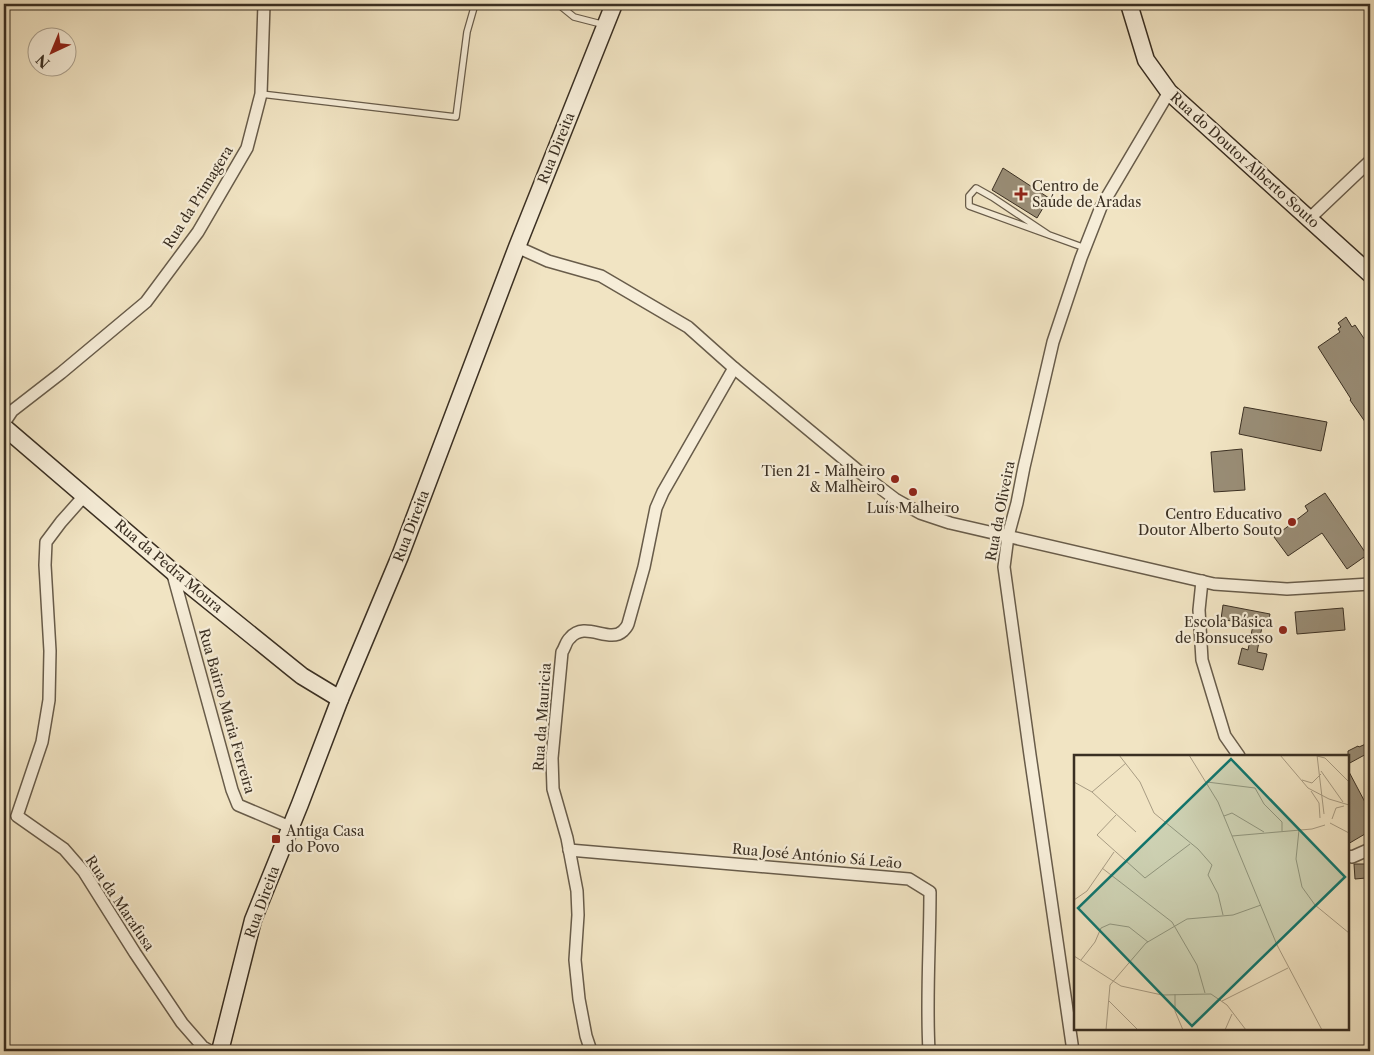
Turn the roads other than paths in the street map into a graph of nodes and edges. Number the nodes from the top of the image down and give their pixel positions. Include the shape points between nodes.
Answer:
1 (264, 4) edge
2 (475, 4) edge
3 (558, 4) edge
4 (614, 4) edge
5 (1129, 4) edge
6 (606, 25) junction
7 (1169, 92) junction
8 (261, 94) junction
9 (1370, 161) edge
10 (1309, 219) junction
11 (1050, 235) junction
12 (516, 247) junction
13 (1085, 248) junction
14 (1370, 274) edge
15 (734, 368) junction
16 (4, 423) edge
17 (4, 427) edge
18 (85, 496) junction
19 (1008, 536) junction
20 (172, 571) junction
21 (1202, 581) junction
22 (1370, 584) edge
23 (340, 699) junction
24 (1238, 755) edge
25 (290, 826) junction
26 (1370, 849) edge
27 (568, 850) junction
28 (1349, 856) edge
29 (210, 1051) edge
30 (220, 1051) edge
31 (591, 1051) edge
32 (929, 1051) edge
33 (1074, 1051) edge

1 - 8 street, Rua da Primagera
2 - 8 lane via 467,32 456,117
3 - 6 lane via 574,18
4 - 6 main road, Rua Direita
5 - 7 main road, Rua do Doutor Alberto Souto via 1146,60
6 - 12 main road, Rua Direita
7 - 10 main road, Rua do Doutor Alberto Souto
7 - 13 street, Rua da Oliveira via 1101,207
8 - 16 street, Rua da Primagera via 247,148 198,232 146,302 12,411
9 - 10 street
10 - 14 main road, Rua do Doutor Alberto Souto
11 - 11 lane via 969,206 970,196 976,188
11 - 13 lane
12 - 15 street via 548,261 602,276 688,327
12 - 23 main road, Rua Direita via 400,556
13 - 19 street, Rua da Oliveira via 1053,342
15 - 19 street via 895,499 920,513 950,523
15 - 27 street, Rua da Mauricia via 656,508 628,624 616,635 590,630 577,632 569,638 562,652 552,758 553,789
17 - 18 main road, Rua da Pedra Moura
18 - 20 main road, Rua da Pedra Moura
18 - 29 street, Rua da Marafusa via 46,542 49,700 42,742 17,816 64,849 84,872 182,1024
19 - 21 street
19 - 33 street, Rua da Oliveira via 1004,567
20 - 23 main road, Rua da Pedra Moura via 302,676
20 - 25 street, Rua Bairro Maria Ferreira via 238,805
21 - 22 street via 1288,589
21 - 24 street via 1199,610 1202,660 1225,736
23 - 25 main road, Rua Direita
25 - 30 main road, Rua Direita via 253,920
26 - 28 street
27 - 31 street, Rua da Mauricia via 577,891 579,999
27 - 32 street, Rua José António Sá Leão via 908,879 930,892

